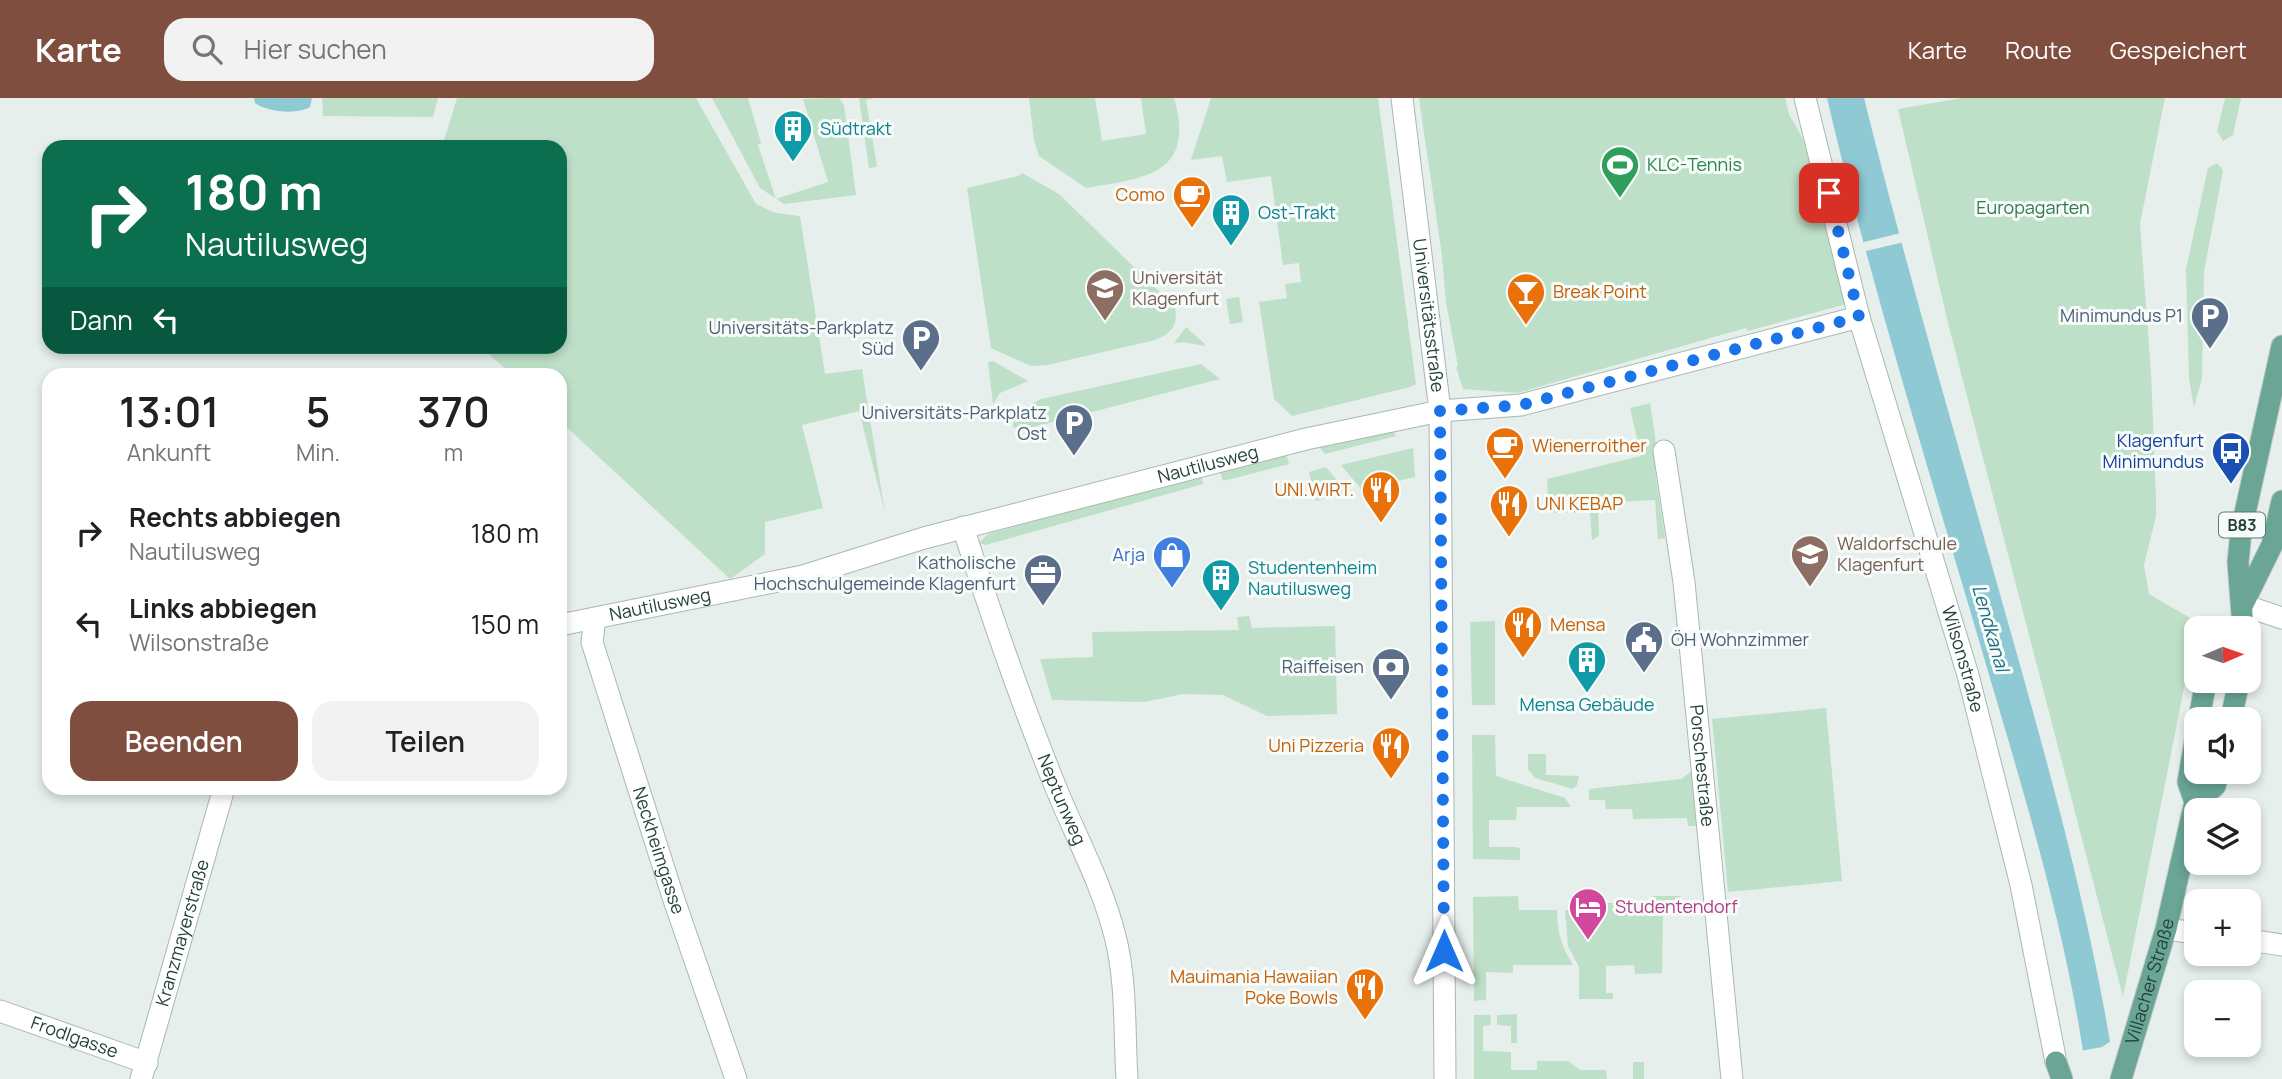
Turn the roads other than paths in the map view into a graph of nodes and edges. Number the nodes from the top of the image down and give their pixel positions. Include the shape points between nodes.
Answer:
1 (1402, 98) edge
2 (1805, 98) edge
3 (1859, 317) junction
4 (2282, 346) edge
5 (1440, 411) junction
6 (1664, 451) dead end
7 (2282, 500) edge
8 (963, 527) junction
9 (2243, 605) junction
10 (2236, 616) edge
11 (2243, 616) edge
12 (2282, 618) edge
13 (595, 619) junction
14 (567, 624) edge
15 (2216, 784) edge
16 (222, 795) edge
17 (2201, 798) edge
18 (2184, 851) edge
19 (2166, 929) junction
20 (2184, 931) edge
21 (2261, 942) edge
22 (2282, 945) edge
23 (0, 1011) edge
24 (144, 1071) edge
25 (2059, 1073) edge
26 (736, 1079) edge
27 (1127, 1079) edge
28 (1445, 1079) edge
29 (1732, 1079) edge
30 (2121, 1079) edge

1 - 5 street, Universitätsstraße
2 - 3 street, Wilsonstraße
3 - 5 street, Nautilusweg via 1521,405
3 - 25 street, Wilsonstraße via 1968,675 2021,885
4 - 9 main road, B83 via 2241,531 2238,562
5 - 8 street, Nautilusweg via 1218,460
5 - 28 street, Universitätsstraße
6 - 29 street, Porschestraße via 1684,582
7 - 9 main road, B83 via 2273,545
8 - 13 street, Nautilusweg via 803,576
8 - 27 street, Neptunweg via 1007,664 1108,911 1121,968
9 - 10 main road, B83
9 - 11 main road, B83
9 - 12 street
13 - 14 street, Nautilusweg
13 - 26 street, Neckheimgasse via 592,642
15 - 17 main road, Villacher Straße
16 - 24 street, Kranzmayerstraße
18 - 19 main road, Villacher Straße
19 - 20 street
19 - 30 main road, Villacher Straße
21 - 22 street
23 - 24 street, Frodlgasse

